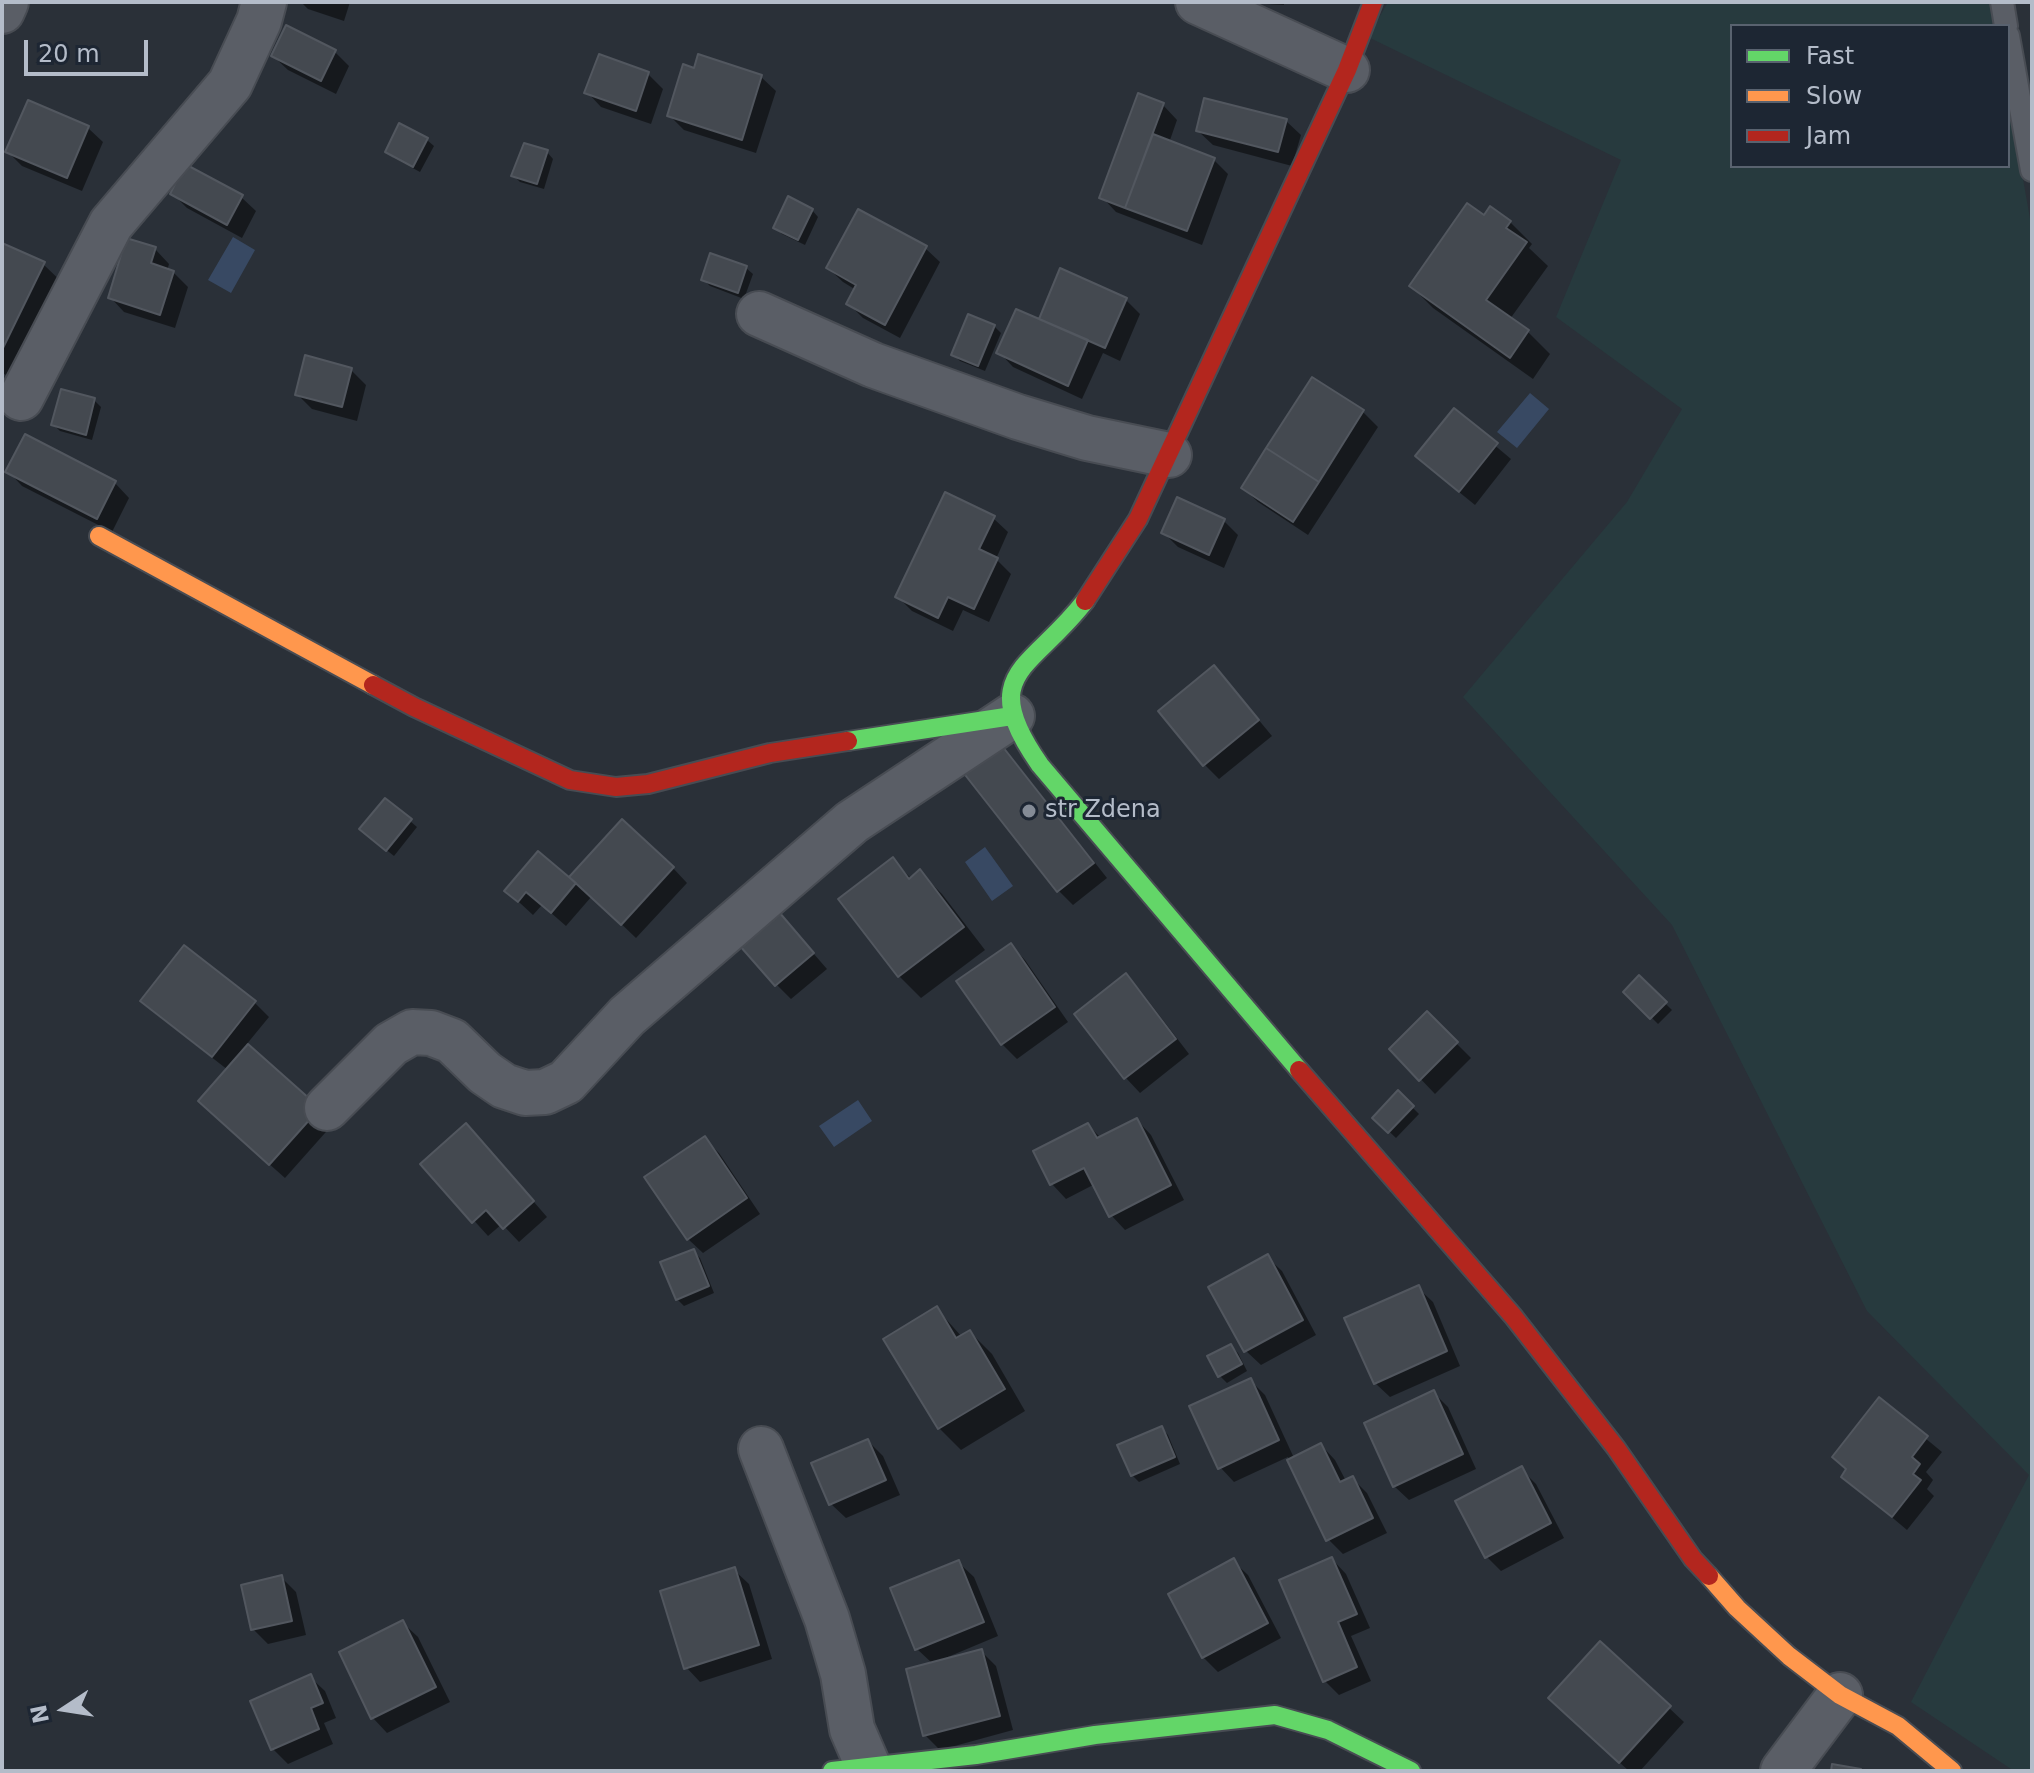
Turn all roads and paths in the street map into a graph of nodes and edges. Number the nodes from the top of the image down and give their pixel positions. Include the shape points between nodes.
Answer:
1 (6, 2) edge
2 (264, 2) edge
3 (1198, 2) edge
4 (1373, 2) edge
5 (2002, 2) edge
6 (2, 11) edge
7 (2006, 24) edge
8 (2010, 47) edge
9 (1347, 70) junction
10 (2032, 170) edge
11 (759, 314) dead end
12 (21, 398) dead end
13 (1169, 455) junction
14 (99, 536) dead end
15 (1012, 716) junction
16 (327, 1108) dead end
17 (761, 1449) dead end
18 (1840, 1695) junction
19 (850, 1768) edge
20 (1411, 1771) edge
21 (1783, 1771) edge
22 (1952, 1771) edge

1 - 6 street
2 - 12 street via 230,84 111,224
3 - 9 street
4 - 9 street
5 - 7 lane
8 - 10 lane
9 - 13 street
11 - 13 street via 873,365 1018,417
13 - 15 street via 1110,568 1014,679
14 - 15 street via 414,707 570,780 616,787 648,784 770,753
15 - 16 street via 852,822 627,1016 566,1082 545,1092 525,1093 485,1073 452,1041 412,1032 391,1044
15 - 18 street via 1040,765 1513,1316 1616,1448 1693,1559 1737,1608
17 - 19 street via 843,1674 852,1729
18 - 21 street
18 - 22 street via 1898,1726
19 - 20 street via 1275,1715 1333,1730

